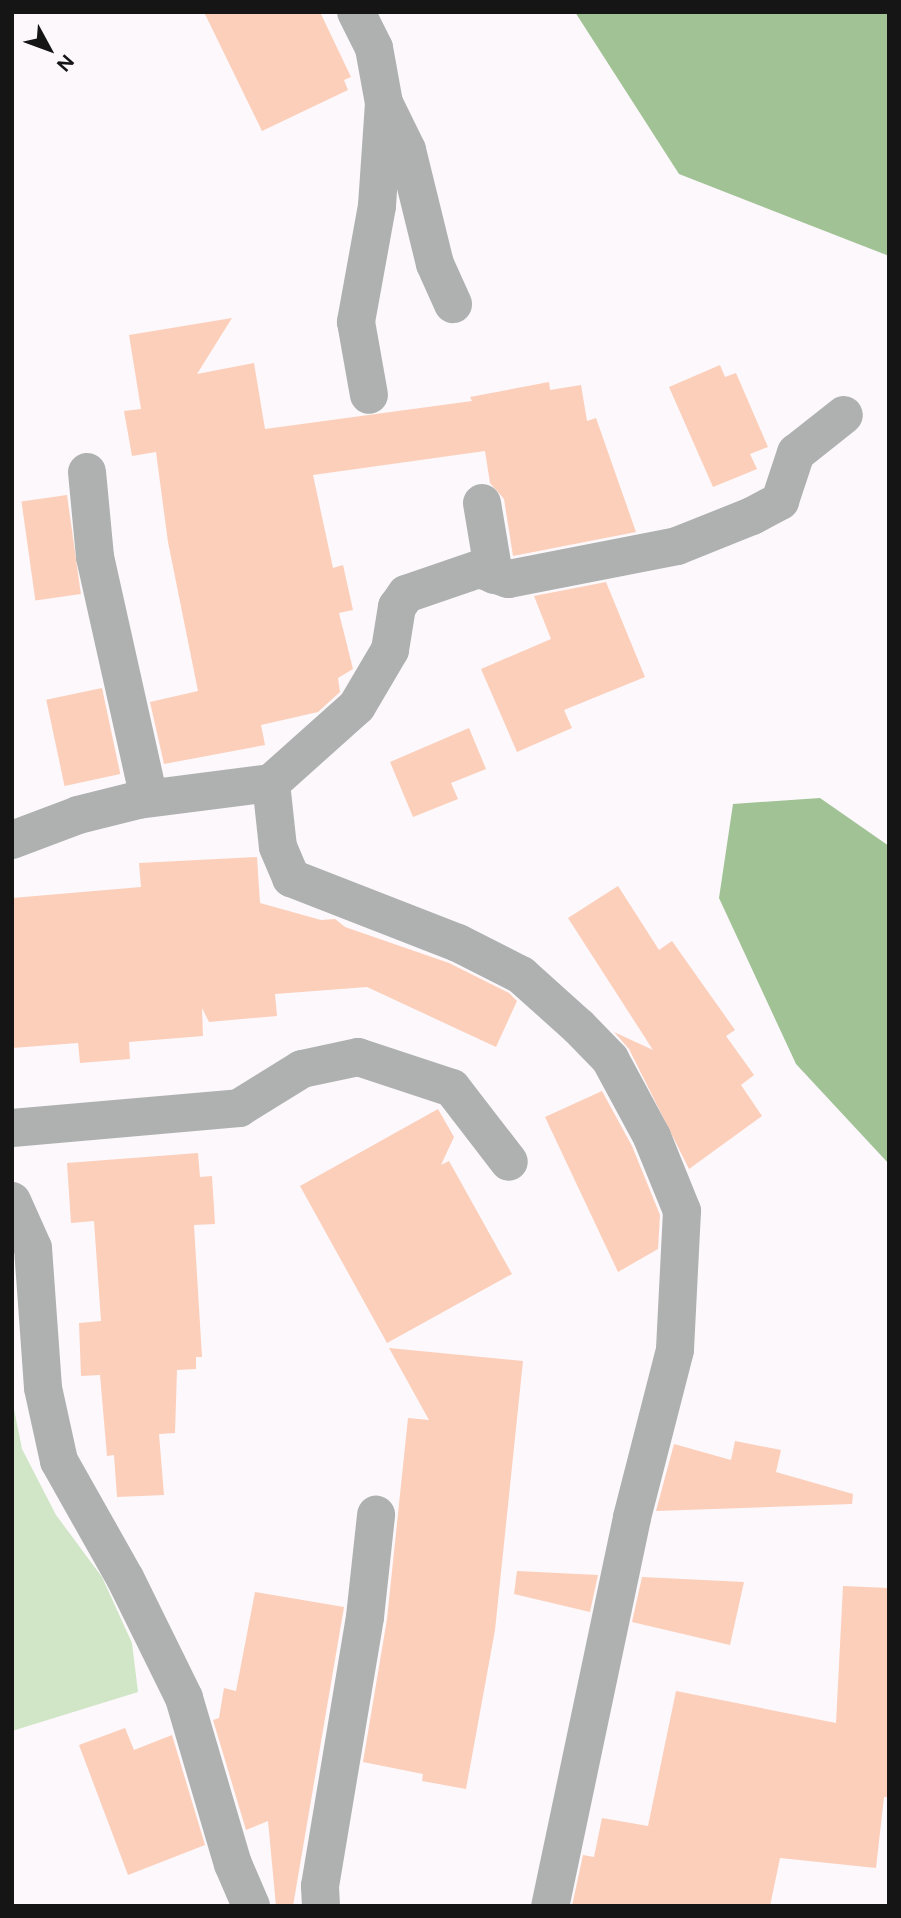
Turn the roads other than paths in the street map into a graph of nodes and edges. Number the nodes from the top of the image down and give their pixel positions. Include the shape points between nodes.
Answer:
1 (356, 12) edge
2 (384, 103) junction
3 (453, 304) dead end
4 (369, 396) dead end
5 (844, 415) dead end
6 (87, 472) dead end
7 (482, 503) dead end
8 (494, 575) junction
9 (271, 783) junction
10 (149, 798) junction
11 (12, 840) edge
12 (12, 1128) edge
13 (509, 1162) dead end
14 (12, 1200) edge
15 (376, 1515) dead end
16 (251, 1906) edge
17 (321, 1906) edge
18 (550, 1906) edge

1 - 2 street via 374,48
2 - 3 street via 407,150 435,264
2 - 4 street via 377,206 356,322
5 - 8 street via 796,453 780,501 752,516 677,546 547,573 508,579
6 - 10 street via 95,557
7 - 8 street
8 - 9 street via 479,569 406,594 397,607 390,650 357,706
9 - 10 street
9 - 18 street via 278,847 291,878 458,943 521,975 610,1059 652,1136 682,1211 675,1350 632,1518
10 - 11 street via 78,815
12 - 13 street via 239,1108 302,1069 358,1057 452,1088
14 - 16 street via 33,1248 43,1388 59,1461 125,1578 184,1698 233,1864
15 - 17 street

